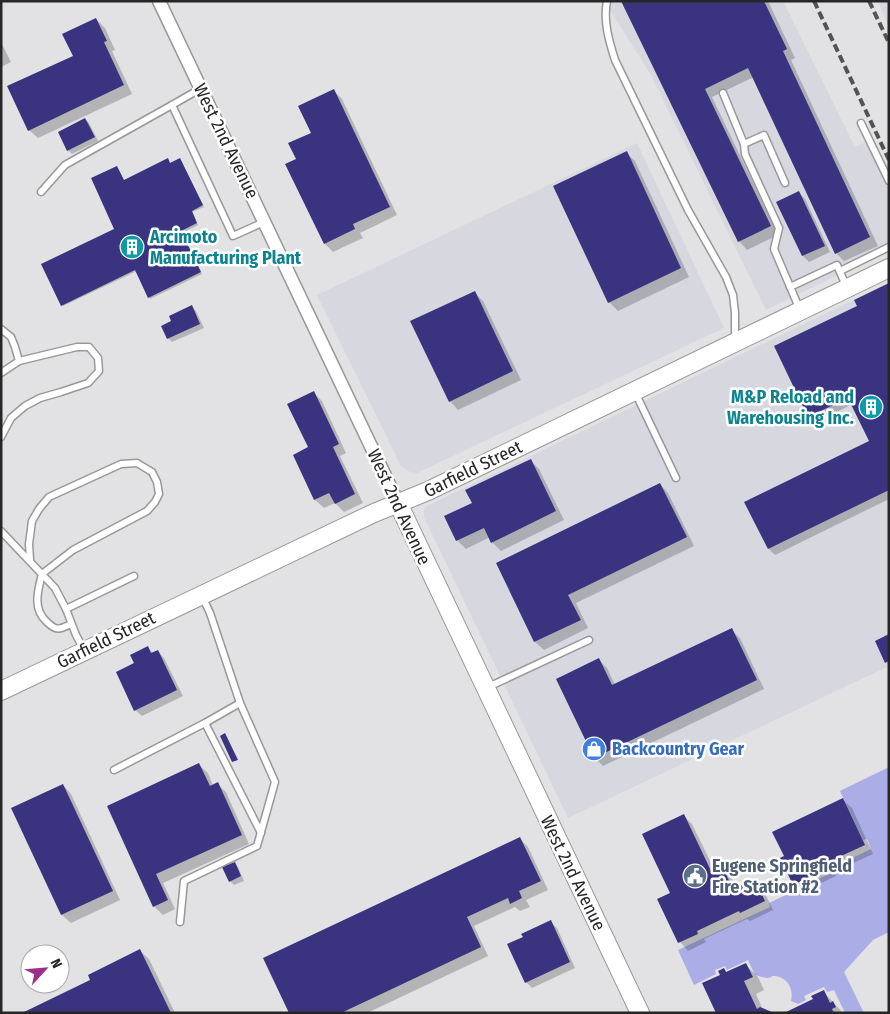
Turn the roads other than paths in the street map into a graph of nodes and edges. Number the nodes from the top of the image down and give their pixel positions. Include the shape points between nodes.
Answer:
1 (159, 1) edge
2 (607, 1) edge
3 (200, 89) junction
4 (723, 93) dead end
5 (172, 105) junction
6 (861, 123) dead end
7 (744, 144) junction
8 (889, 181) edge
9 (785, 182) dead end
10 (41, 192) dead end
11 (264, 222) junction
12 (889, 248) edge
13 (889, 268) edge
14 (840, 271) junction
15 (790, 287) junction
16 (847, 288) junction
17 (801, 311) junction
18 (1, 328) edge
19 (735, 342) junction
20 (19, 362) junction
21 (1, 373) edge
22 (634, 391) junction
23 (1, 437) edge
24 (676, 478) dead end
25 (398, 503) junction
26 (1, 531) edge
27 (30, 560) junction
28 (42, 574) junction
29 (134, 576) dead end
30 (202, 595) junction
31 (66, 609) junction
32 (72, 624) junction
33 (589, 640) dead end
34 (85, 651) junction
35 (486, 689) junction
36 (1, 691) edge
37 (240, 703) junction
38 (205, 723) junction
39 (114, 770) dead end
40 (261, 833) junction
41 (180, 922) dead end
42 (640, 1013) edge

1 - 3 street, West 2nd Avenue
2 - 19 lane via 606,23 615,60 688,210 726,277 733,296
3 - 5 lane
3 - 11 street, West 2nd Avenue
4 - 7 lane
5 - 10 lane via 65,165
5 - 11 lane via 233,236
6 - 8 lane
7 - 9 lane via 764,135
7 - 15 lane via 745,154 779,228 774,249
11 - 25 street, West 2nd Avenue
12 - 14 lane
13 - 16 street, Garfield Street
14 - 15 lane via 836,265
14 - 16 lane
15 - 17 lane
16 - 17 street, Garfield Street
17 - 19 street, Garfield Street
18 - 20 lane via 11,337
19 - 22 street, Garfield Street
20 - 21 lane
20 - 23 lane via 77,347 89,347 98,358 99,371 88,383 25,406 11,418
22 - 24 lane
22 - 25 street, Garfield Street
25 - 30 street, Garfield Street
25 - 35 street, West 2nd Avenue
26 - 27 lane
27 - 28 lane
27 - 28 lane via 32,521 49,497 121,464 137,463 152,472 158,482 159,494 147,511 73,550
28 - 31 lane via 55,588
28 - 32 lane via 37,594 39,612 53,628 59,630
29 - 31 lane
30 - 34 street, Garfield Street
30 - 37 lane
31 - 32 lane
32 - 34 lane
33 - 35 lane
34 - 36 street, Garfield Street
35 - 42 street, West 2nd Avenue
37 - 38 lane
37 - 40 lane via 275,782
38 - 39 lane
38 - 40 lane
40 - 41 lane via 257,846 184,882

